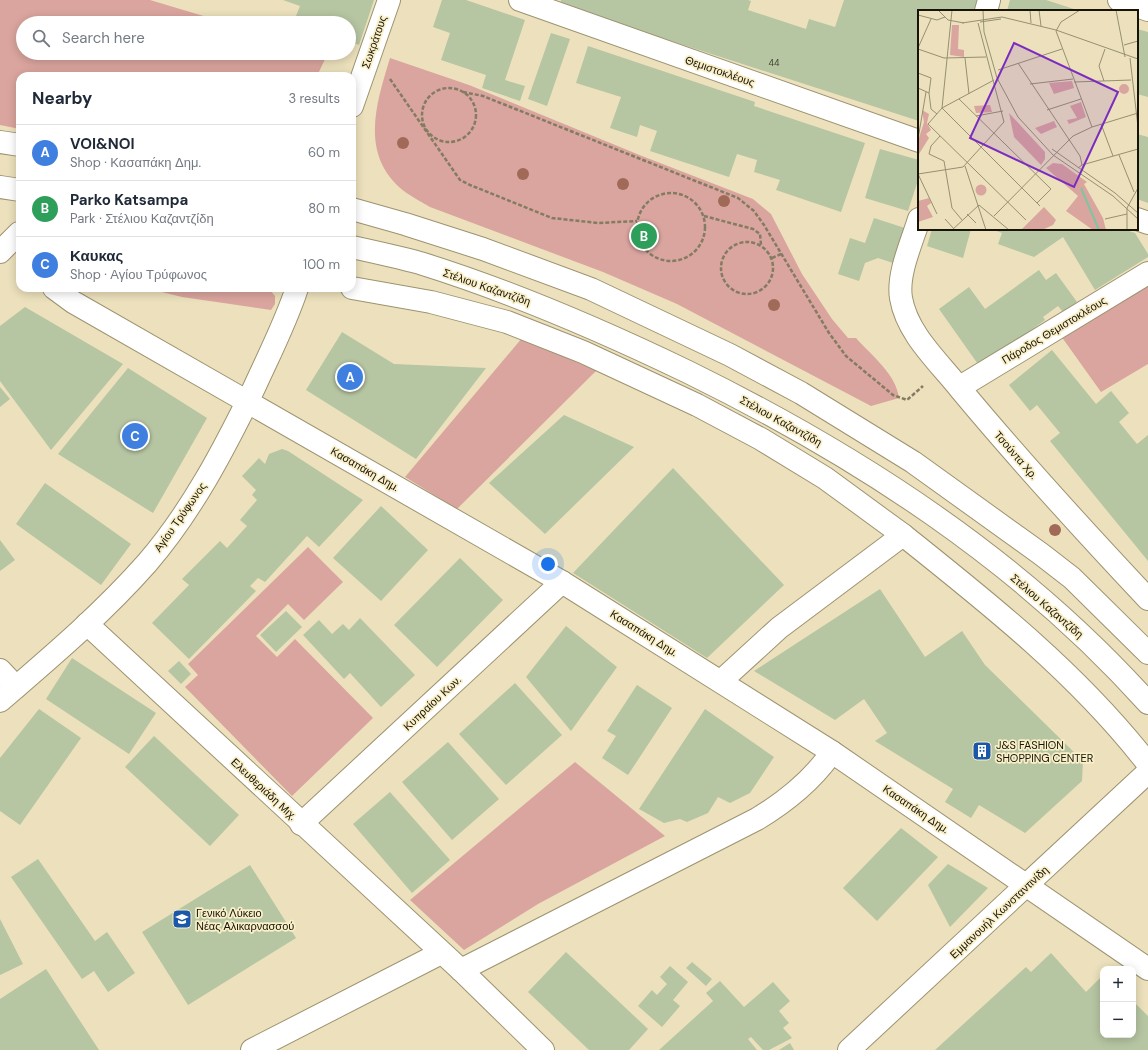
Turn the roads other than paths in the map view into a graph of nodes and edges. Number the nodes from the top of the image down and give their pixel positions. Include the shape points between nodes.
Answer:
1 (389, 0) edge
2 (520, 0) edge
3 (989, 0) edge
4 (1119, 0) edge
5 (986, 10) edge
6 (1148, 10) edge
7 (356, 94) edge
8 (918, 141) edge
9 (0, 142) edge
10 (16, 144) edge
11 (0, 187) edge
12 (16, 189) edge
13 (356, 210) edge
14 (1138, 219) edge
15 (918, 222) edge
16 (1148, 223) edge
17 (16, 232) edge
18 (356, 248) edge
19 (0, 252) edge
20 (1148, 273) edge
21 (356, 289) edge
22 (59, 292) edge
23 (295, 292) edge
24 (960, 387) junction
25 (247, 401) junction
26 (838, 454) junction
27 (825, 478) junction
28 (903, 535) junction
29 (562, 582) junction
30 (1148, 599) edge
31 (87, 624) junction
32 (1148, 653) edge
33 (0, 670) edge
34 (721, 681) junction
35 (16, 686) junction
36 (0, 701) edge
37 (1148, 704) edge
38 (832, 752) junction
39 (1148, 764) edge
40 (1148, 772) edge
41 (302, 824) junction
42 (1027, 886) junction
43 (442, 953) junction
44 (1148, 969) edge
45 (461, 970) junction
46 (252, 1050) edge
47 (543, 1050) edge
48 (849, 1050) edge

1 - 7 street, Σωκράτους
2 - 8 street, Θεμιστοκλέους
3 - 5 street
4 - 6 street
9 - 10 street
11 - 12 street
13 - 32 street via 483,249 591,289 711,345 801,393 913,462 1029,544 1072,578
14 - 16 street
15 - 24 street, Τσούντα Χρ. via 900,278 901,299 911,327
17 - 19 street
18 - 26 street, Στέλιου Καζαντζίδη via 417,262 525,299 592,327 730,393
20 - 24 street, Πάροδος Θεμιστοκλέους
21 - 27 street via 431,302 507,322 554,340 697,405 761,439
22 - 25 street, Κασαπάκη Δημ.
23 - 25 street, Αγίου Τρύφωνος
24 - 30 street, Τσούντα Χρ. via 1076,522
25 - 29 street, Κασαπάκη Δημ.
25 - 31 street, Αγίου Τρύφωνος via 206,480 168,536 148,562
26 - 27 street
26 - 37 street, Στέλιου Καζαντζίδη via 906,495 980,548 1080,633
27 - 28 street
28 - 34 street via 779,628
28 - 39 street via 1039,646 1120,729
29 - 34 street, Κασαπάκη Δημ.
29 - 41 street, Κυπραίου Κων.
31 - 35 street, Αγίου Τρύφωνος
31 - 41 street, Ελευθεριάδη Μιχ.
33 - 35 street
34 - 38 street, Κασαπάκη Δημ.
35 - 36 street, Αγίου Τρύφωνος
38 - 42 street, Κασαπάκη Δημ.
38 - 45 street via 819,772 794,794 757,819
40 - 42 street, Εμμανουήλ Κωνσταντινίδη
41 - 43 street, Ελευθεριάδη Μιχ.
42 - 44 street, Κασαπάκη Δημ.
42 - 48 street, Εμμανουήλ Κωνσταντινίδη
43 - 45 street, Ελευθεριάδη Μιχ.
43 - 46 street
45 - 47 street, Ελευθεριάδη Μιχ.

